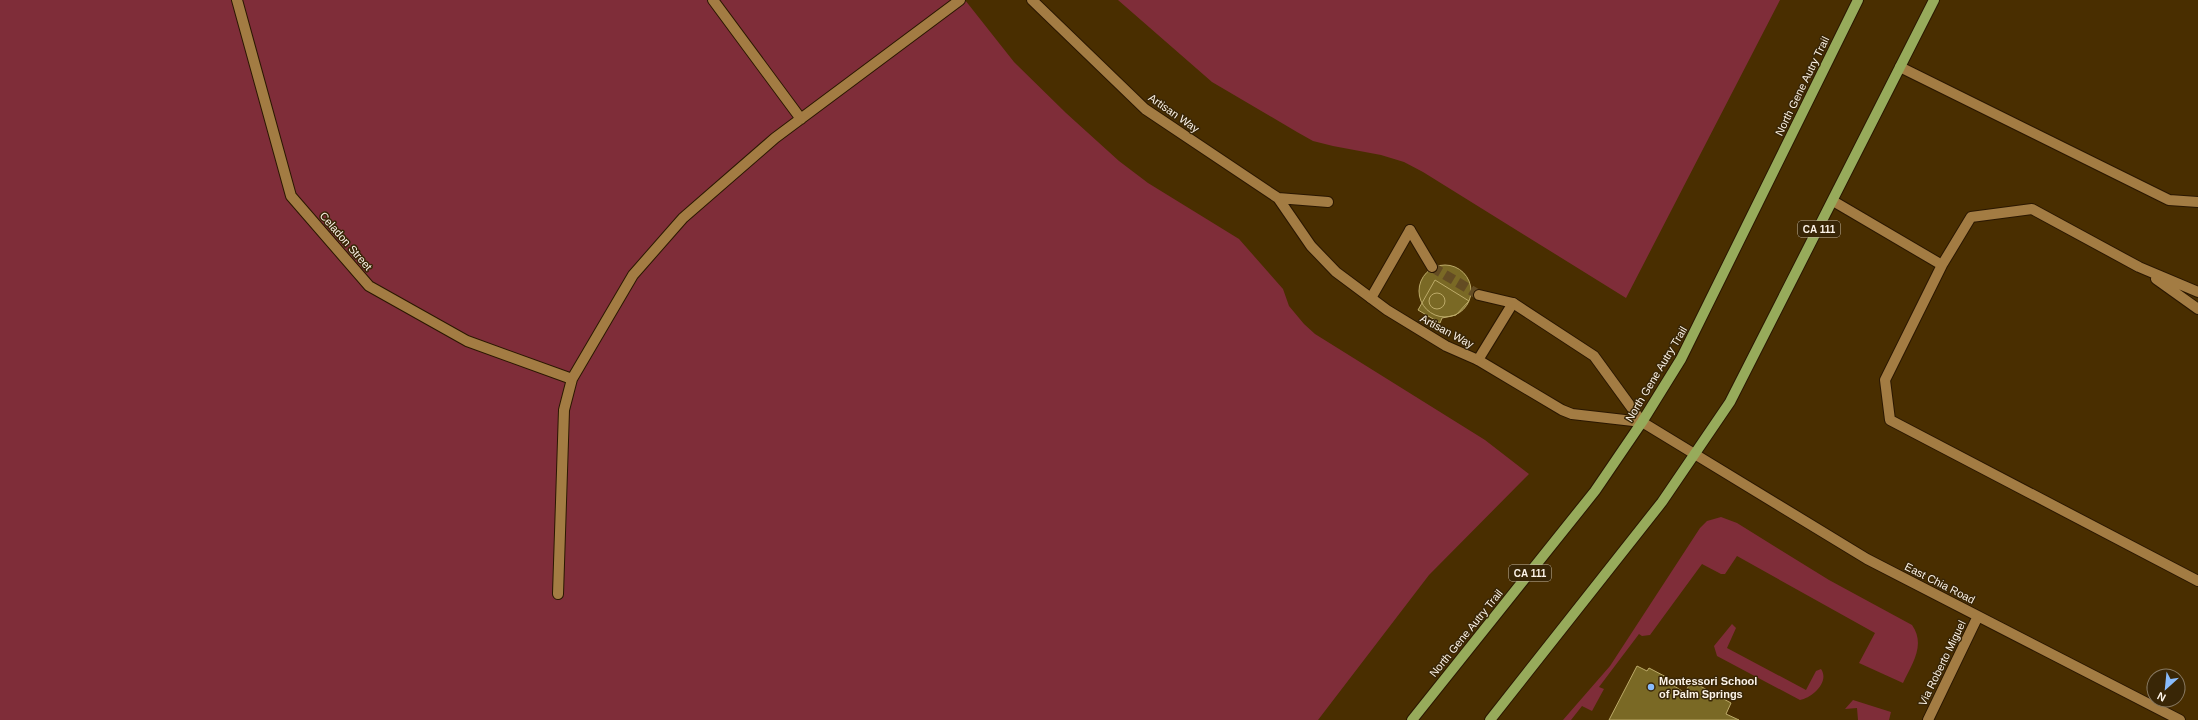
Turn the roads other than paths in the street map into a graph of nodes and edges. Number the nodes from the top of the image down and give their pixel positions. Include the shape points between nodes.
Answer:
1 (237, 0) edge
2 (713, 0) edge
3 (960, 0) edge
4 (1032, 0) edge
5 (1858, 0) edge
6 (1934, 0) edge
7 (1900, 67) junction
8 (800, 119) junction
9 (1278, 198) junction
10 (1833, 201) junction
11 (1328, 202) dead end
12 (2198, 202) edge
13 (1942, 265) junction
14 (1432, 267) tunnel mouth
15 (2140, 267) junction
16 (2198, 292) edge
17 (1479, 295) tunnel mouth
18 (1371, 298) junction
19 (1513, 303) junction
20 (2198, 309) edge
21 (1478, 360) junction
22 (572, 379) junction
23 (1642, 422) junction
24 (1696, 454) junction
25 (2198, 581) edge
26 (558, 594) dead end
27 (1978, 616) junction
28 (1412, 720) edge
29 (1490, 720) edge
30 (1928, 720) edge
31 (2180, 720) edge

1 - 22 street, Celadon Street via 291,196 369,286 467,341
2 - 8 street
3 - 8 street
4 - 9 street, Artisan Way via 1145,109
5 - 23 main road, North Gene Autry Trail / CA 111 via 1681,359
6 - 7 main road, CA 111
7 - 10 main road, CA 111
7 - 12 street via 2169,200
8 - 22 street via 678,223 633,275
9 - 11 street, Artisan Way
9 - 18 street, Artisan Way via 1311,246 1336,272
10 - 13 street
10 - 24 main road, CA 111 via 1730,402
13 - 15 street via 1971,217 2032,209
13 - 25 street via 1885,380 1890,420
14 - 18 street via 1410,230
15 - 16 street
15 - 20 street
17 - 19 street, Artisan Way
18 - 21 street, Artisan Way via 1446,346
19 - 21 street
19 - 23 street, Artisan Way via 1594,356
21 - 23 street, Artisan Way via 1572,414
22 - 26 street via 564,410
23 - 24 street, Artisan Way
23 - 28 main road, North Gene Autry Trail / CA 111 via 1595,491
24 - 27 street, East Chia Road via 1867,559
24 - 29 main road, CA 111 via 1655,511
27 - 30 street, Via Roberto Miguel
27 - 31 street, East Chia Road

